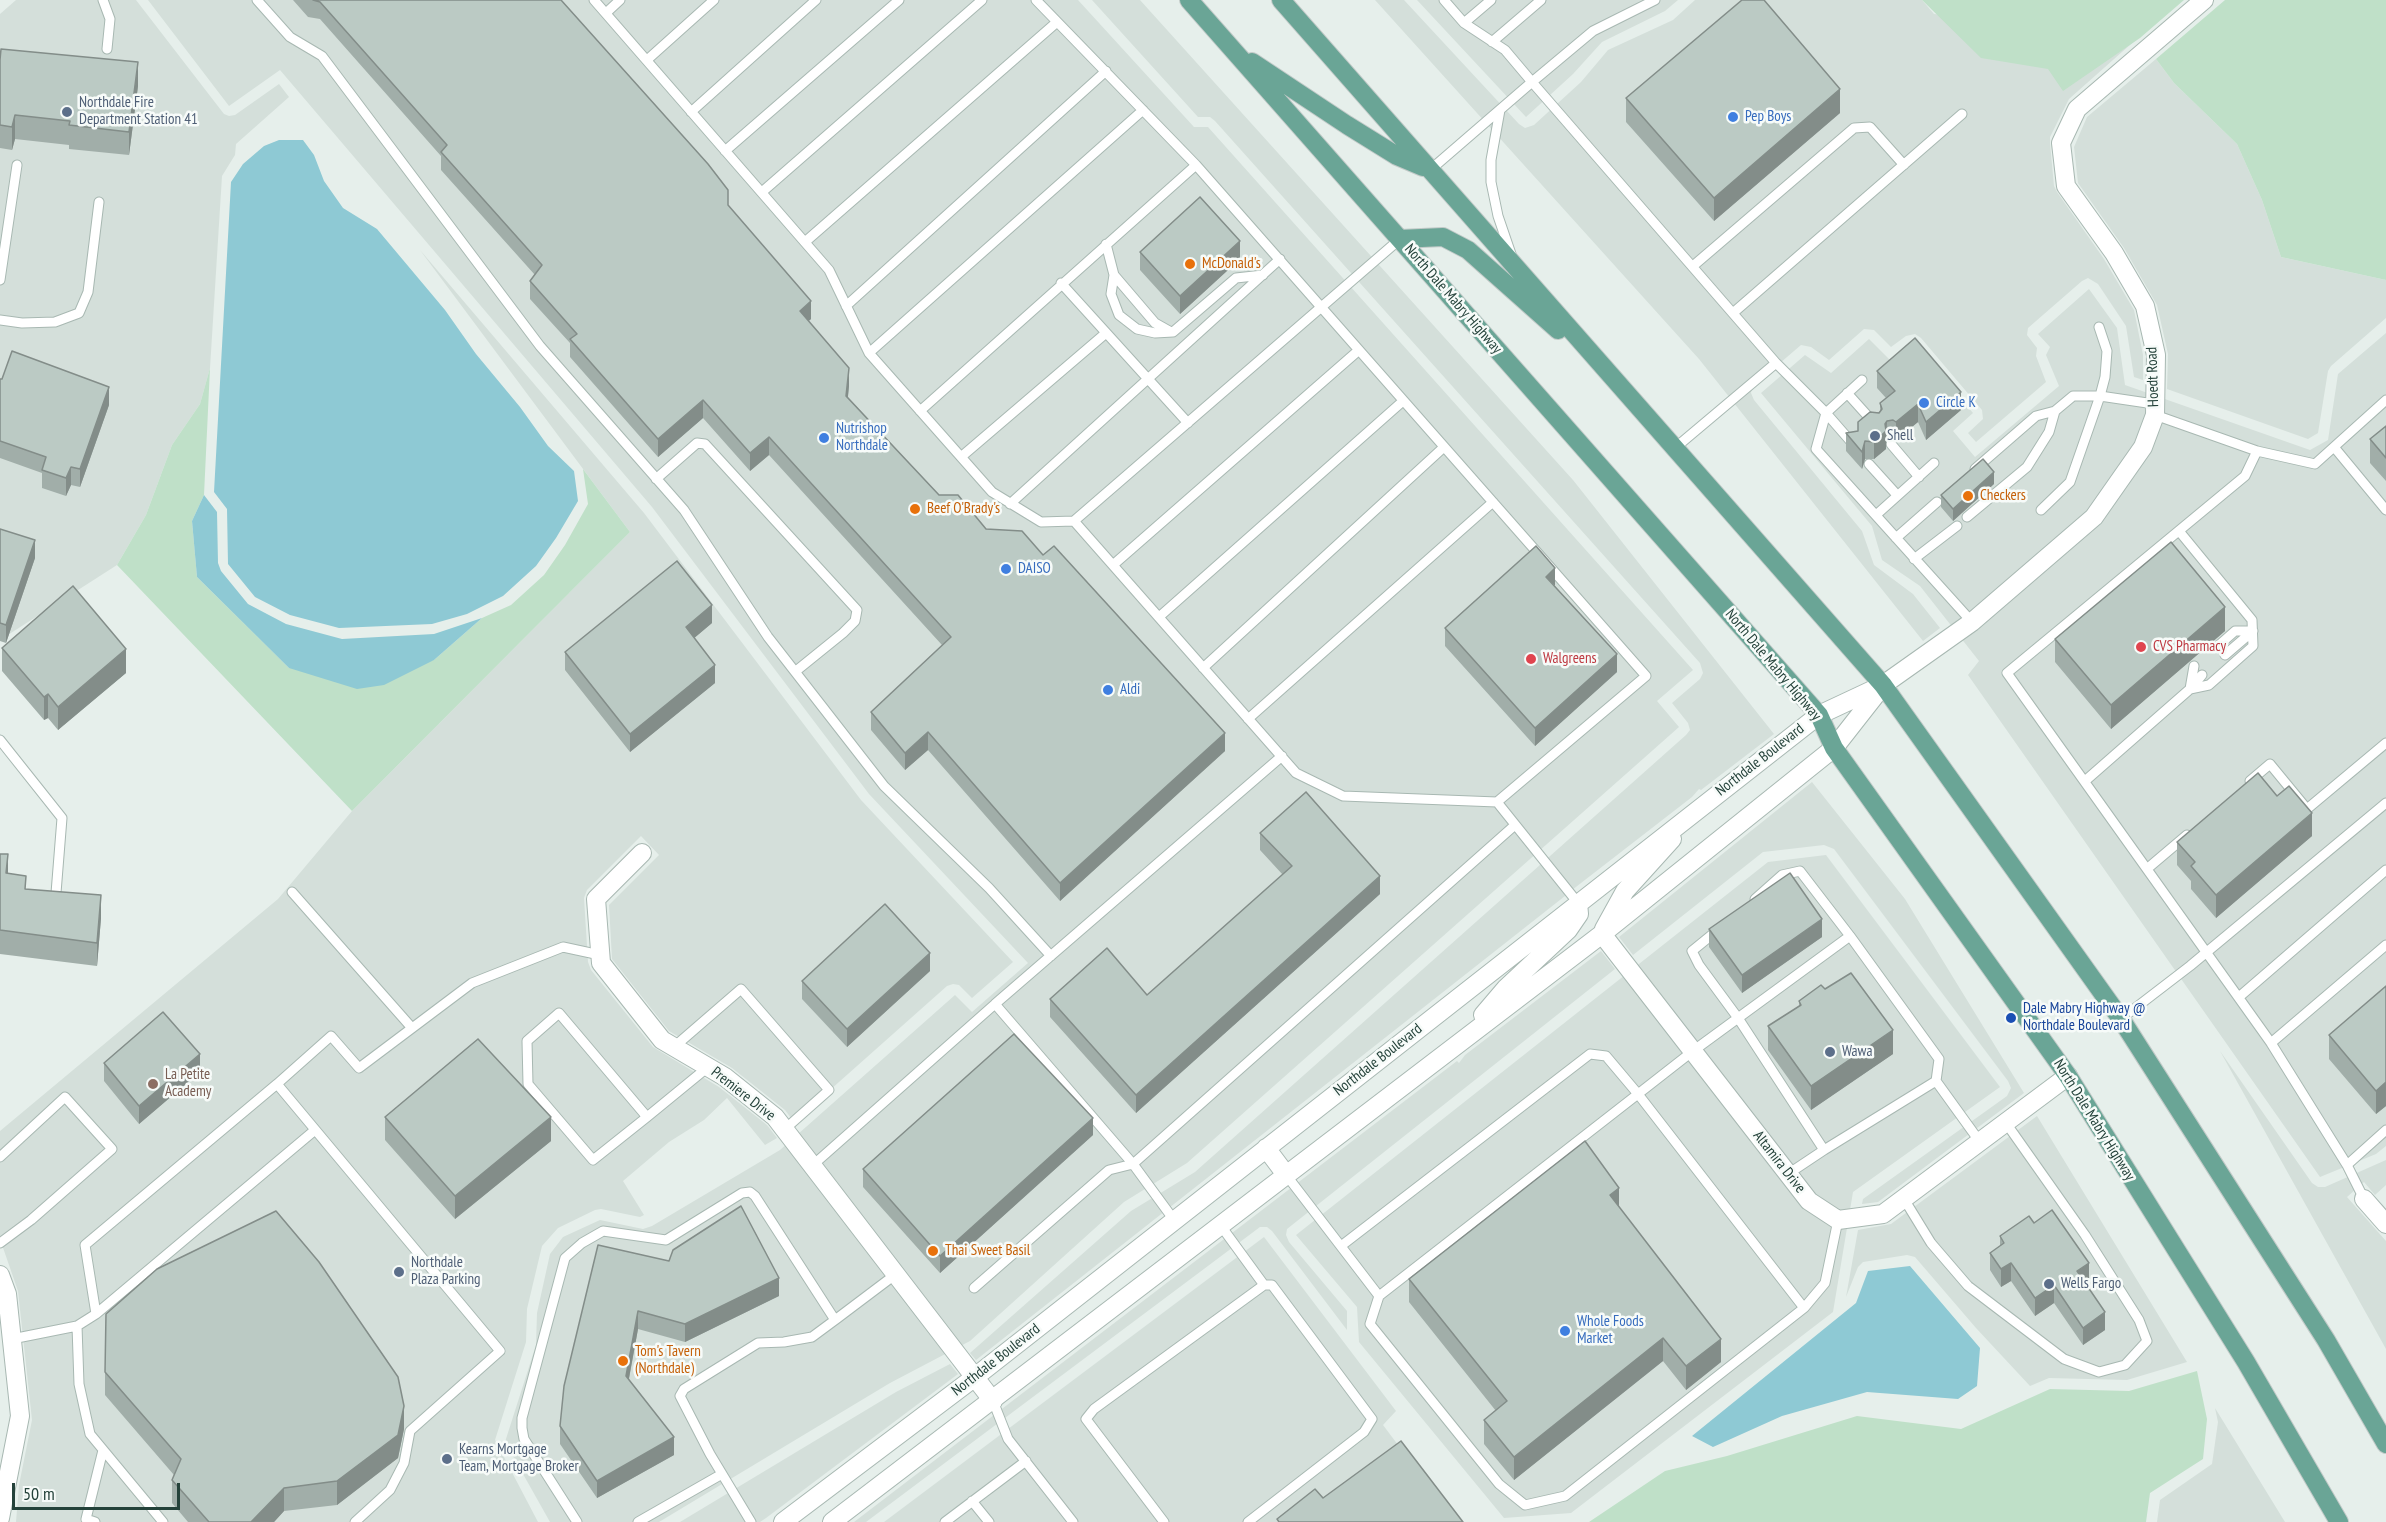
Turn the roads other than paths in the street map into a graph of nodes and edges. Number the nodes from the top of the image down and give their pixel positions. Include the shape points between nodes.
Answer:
1 (103, 0) edge
2 (256, 0) edge
3 (594, 0) edge
4 (620, 0) edge
5 (714, 0) edge
6 (816, 0) edge
7 (899, 0) edge
8 (982, 0) edge
9 (1036, 0) edge
10 (1189, 0) edge
11 (1281, 0) edge
12 (1444, 0) edge
13 (1491, 0) edge
14 (1541, 0) edge
15 (1654, 0) edge
16 (2204, 0) edge
17 (606, 13) junction
18 (1057, 22) junction
19 (1464, 23) junction
20 (1492, 42) junction
21 (1231, 48) junction
22 (107, 49) dead end
23 (647, 60) junction
24 (1106, 71) junction
25 (1532, 82) junction
26 (1143, 110) junction
27 (1500, 110) junction
28 (691, 112) junction
29 (1962, 114) dead end
30 (725, 151) junction
31 (18, 165) dead end
32 (1196, 165) junction
33 (1904, 165) junction
34 (1429, 171) junction
35 (762, 192) junction
36 (99, 202) dead end
37 (1400, 239) junction
38 (805, 242) junction
39 (1106, 244) junction
40 (1280, 259) junction
41 (1693, 266) junction
42 (1515, 267) junction
43 (1263, 274) junction
44 (1114, 275) junction
45 (0, 279) edge
46 (1061, 283) junction
47 (846, 306) junction
48 (1322, 308) junction
49 (1734, 313) junction
50 (0, 320) edge
51 (2099, 327) dead end
52 (1173, 332) junction
53 (1106, 333) junction
54 (1359, 350) junction
55 (868, 353) junction
56 (1776, 363) junction
57 (1148, 380) junction
58 (1862, 380) dead end
59 (1620, 385) junction
60 (1847, 393) junction
61 (2100, 396) junction
62 (2386, 400) edge
63 (1403, 401) junction
64 (2154, 409) junction
65 (920, 411) junction
66 (2055, 411) junction
67 (1826, 412) junction
68 (1188, 423) junction
69 (1875, 425) edge
70 (1853, 444) edge
71 (1892, 444) dead end
72 (1444, 447) junction
73 (2334, 447) junction
74 (1675, 448) junction
75 (2257, 451) junction
76 (961, 457) junction
77 (1934, 463) dead end
78 (1869, 464) dead end
79 (1919, 477) junction
80 (1965, 478) edge
81 (656, 479) junction
82 (1897, 495) junction
83 (1493, 502) junction
84 (1937, 502) dead end
85 (1010, 504) junction
86 (2042, 510) dead end
87 (2386, 510) edge
88 (1876, 515) junction
89 (1967, 517) dead end
90 (1074, 521) junction
91 (1957, 526) dead end
92 (2179, 531) junction
93 (1896, 538) junction
94 (1914, 559) junction
95 (1113, 565) junction
96 (1159, 617) junction
97 (1972, 622) junction
98 (2253, 631) junction
99 (2217, 646) dead end
100 (2225, 655) dead end
101 (2194, 666) dead end
102 (1203, 668) junction
103 (796, 671) junction
104 (2202, 675) dead end
105 (1883, 685) junction
106 (2190, 689) junction
107 (1819, 715) junction
108 (1248, 719) junction
109 (0, 740) edge
110 (2386, 743) edge
111 (1834, 748) junction
112 (1282, 756) junction
113 (2085, 781) junction
114 (2243, 786) edge
115 (1497, 802) junction
116 (2386, 804) edge
117 (1701, 807) junction
118 (1515, 825) junction
119 (2191, 831) edge
120 (642, 853) dead end
121 (2148, 868) junction
122 (2386, 870) edge
123 (292, 892) dead end
124 (56, 893) edge
125 (1578, 903) junction
126 (1746, 906) edge
127 (1728, 921) edge
128 (1602, 934) junction
129 (1850, 936) junction
130 (2386, 945) edge
131 (2208, 952) junction
132 (600, 955) junction
133 (1051, 956) junction
134 (2239, 997) junction
135 (995, 1004) junction
136 (1738, 1018) junction
137 (2121, 1019) junction
138 (412, 1028) junction
139 (2271, 1043) junction
140 (1457, 1045) junction
141 (674, 1047) junction
142 (1693, 1051) junction
143 (708, 1067) junction
144 (2068, 1076) junction
145 (1936, 1081) junction
146 (277, 1084) junction
147 (1638, 1094) junction
148 (646, 1117) junction
149 (2006, 1123) junction
150 (785, 1129) junction
151 (315, 1130) junction
152 (2386, 1130) edge
153 (1980, 1142) junction
154 (1266, 1148) junction
155 (1824, 1150) junction
156 (0, 1157) edge
157 (1133, 1164) junction
158 (813, 1165) junction
159 (2347, 1165) junction
160 (1788, 1174) junction
161 (1287, 1176) junction
162 (1904, 1198) junction
163 (2364, 1199) joint
164 (1174, 1220) junction
165 (1838, 1220) junction
166 (2386, 1224) edge
167 (1221, 1226) junction
168 (0, 1243) edge
169 (1341, 1246) junction
170 (896, 1274) junction
171 (0, 1275) edge
172 (1263, 1285) junction
173 (974, 1288) dead end
174 (1379, 1296) junction
175 (1804, 1308) junction
176 (96, 1314) junction
177 (835, 1320) junction
178 (76, 1326) junction
179 (12, 1339) junction
180 (975, 1377) junction
181 (993, 1401) junction
182 (2386, 1444) edge
183 (103, 1450) junction
184 (1026, 1461) junction
185 (722, 1474) junction
186 (972, 1501) junction
187 (0, 1518) edge
188 (95, 1522) edge
189 (163, 1522) edge
190 (355, 1522) edge
191 (577, 1522) edge
192 (638, 1522) edge
193 (751, 1522) edge
194 (783, 1522) edge
195 (832, 1522) edge
196 (945, 1522) edge
197 (989, 1522) edge
198 (1073, 1522) edge
199 (1164, 1522) edge
200 (1248, 1522) edge
201 (2339, 1522) edge

1 - 22 lane via 110,19
2 - 81 lane via 290,37 322,57 540,346
3 - 17 lane
4 - 17 lane
5 - 23 lane
6 - 28 lane
7 - 30 lane
8 - 35 lane
9 - 18 lane
10 - 21 main road, North Dale Mabry Highway
11 - 34 main road
12 - 19 lane
13 - 19 lane
14 - 20 lane
15 - 25 lane via 1593,31
16 - 64 street, Hoedt Road via 2077,109 2061,143 2066,186 2114,253 2145,306 2156,355
17 - 23 lane
18 - 24 lane
18 - 38 lane
19 - 20 lane
20 - 25 lane via 1505,50
21 - 34 main road via 1347,125
21 - 37 main road, North Dale Mabry Highway
23 - 28 lane
24 - 26 lane
24 - 47 lane
25 - 27 lane
25 - 41 lane
26 - 32 lane
26 - 55 lane
27 - 34 lane
27 - 42 lane via 1491,182
28 - 30 lane
29 - 33 lane
30 - 35 lane
31 - 45 lane
32 - 39 lane
32 - 40 lane
33 - 41 lane via 1870,127 1854,128
33 - 49 lane
34 - 42 main road
35 - 38 lane
36 - 50 lane via 88,292 79,313 55,322
37 - 48 lane
37 - 59 main road via 1443,237 1468,250
37 - 107 main road, North Dale Mabry Highway
38 - 47 lane via 829,270
39 - 44 lane
39 - 46 lane
40 - 43 lane
40 - 48 lane
41 - 49 lane
42 - 59 main road
43 - 52 lane via 1236,278
43 - 57 lane
44 - 52 lane via 1155,323
44 - 52 lane via 1111,294 1119,315 1137,329
46 - 53 lane
46 - 65 lane
47 - 55 lane
48 - 54 lane
48 - 68 lane
49 - 56 lane
51 - 61 lane via 2107,351
53 - 57 lane
53 - 76 lane
54 - 63 lane
54 - 95 lane
55 - 65 lane
56 - 67 lane
56 - 74 lane
57 - 68 lane
57 - 85 lane
58 - 60 lane
59 - 74 main road
60 - 67 lane
60 - 69 lane
61 - 64 lane
61 - 66 lane via 2073,396
61 - 86 lane via 2070,482
62 - 73 lane
63 - 72 lane
63 - 96 lane
64 - 75 lane
64 - 97 street, Hoedt Road via 2143,447 2094,517
65 - 76 lane
66 - 80 lane via 2036,417
66 - 89 lane via 2049,432 2027,466
67 - 70 lane
67 - 88 lane via 1816,448
68 - 90 lane
71 - 79 lane
72 - 83 lane
72 - 102 lane
73 - 75 lane via 2315,464
73 - 87 lane
74 - 105 main road
75 - 92 lane via 2245,476
76 - 85 lane via 992,492
77 - 79 lane
78 - 82 lane
79 - 82 lane
81 - 103 lane via 684,510 746,607
81 - 103 lane via 697,443 705,444 857,610 855,621
82 - 88 lane
83 - 108 lane
83 - 115 lane via 1646,676
84 - 93 lane
85 - 90 lane via 1041,522
88 - 93 lane
90 - 95 lane
91 - 94 lane
92 - 98 lane via 2252,620
92 - 113 lane via 2007,673
93 - 94 lane
94 - 97 lane
95 - 96 lane
96 - 102 lane
97 - 105 street, Hoedt Road
98 - 99 lane via 2235,631
98 - 100 lane
98 - 106 lane via 2253,646 2209,685
101 - 106 lane
102 - 108 lane
103 - 133 lane via 884,786 989,888
104 - 106 lane
105 - 107 street, Northdale Boulevard
105 - 111 street, Northdale Boulevard
105 - 137 main road
106 - 113 lane
107 - 111 main road, North Dale Mabry Highway
107 - 117 street, Northdale Boulevard
108 - 112 lane
109 - 124 lane via 62,818
110 - 114 lane via 2307,809 2270,764
111 - 128 street, Northdale Boulevard
111 - 144 main road, North Dale Mabry Highway
112 - 115 lane via 1296,773 1343,796
112 - 133 lane
113 - 121 lane
115 - 118 lane
116 - 131 lane
117 - 125 street, Northdale Boulevard
117 - 128 street via 1625,891
118 - 125 lane
118 - 157 lane
119 - 121 lane
120 - 132 street, Premiere Drive via 597,899
121 - 131 lane
122 - 134 lane
123 - 138 lane
125 - 140 street via 1579,914 1568,930 1506,988
125 - 154 street, Northdale Boulevard
126 - 129 lane via 1782,875 1800,871
127 - 136 lane via 1692,951
128 - 140 street, Northdale Boulevard
128 - 142 street, Altamira Drive
129 - 136 lane
129 - 145 lane via 1939,1059
130 - 139 lane
131 - 134 lane
131 - 137 lane
132 - 138 lane via 563,946 518,963 472,983
132 - 141 street, Premiere Drive via 601,963 662,1040
133 - 135 lane
134 - 139 lane
135 - 157 lane
135 - 158 lane
136 - 142 lane
136 - 155 lane
137 - 182 main road via 2326,1340
138 - 146 lane via 359,1068 331,1036
139 - 159 lane
140 - 161 street, Northdale Boulevard
141 - 143 street, Premiere Drive
141 - 150 lane via 741,989 829,1090
142 - 147 lane
142 - 160 street, Altamira Drive
143 - 148 lane
143 - 150 street, Premiere Drive via 775,1117
144 - 149 street
144 - 201 main road, North Dale Mabry Highway via 2246,1362
145 - 153 lane
145 - 155 lane
146 - 151 lane
146 - 176 lane via 86,1245
147 - 169 lane via 1606,1056 1590,1054
147 - 174 lane
147 - 175 lane
148 - 148 lane via 593,1160 528,1084 527,1041 560,1013
149 - 153 street
149 - 162 lane via 2139,1320 2146,1341 2125,1365 2098,1372 2064,1359 1968,1286 1931,1243
150 - 158 street, Premiere Drive
151 - 176 lane
151 - 190 lane via 501,1352 410,1431 404,1463 390,1490
152 - 159 lane
153 - 162 street
154 - 161 street
154 - 164 street, Northdale Boulevard
155 - 160 lane
156 - 168 lane via 65,1097 112,1149
157 - 164 lane
157 - 173 lane via 1109,1170
158 - 170 street, Premiere Drive
159 - 163 lane
160 - 165 street, Altamira Drive via 1809,1201
161 - 167 street, Northdale Boulevard
161 - 169 lane
162 - 165 street via 1883,1214
163 - 166 street
164 - 180 street, Northdale Boulevard
165 - 175 lane via 1825,1283
167 - 172 lane
167 - 181 street, Northdale Boulevard
169 - 174 lane
170 - 177 lane
170 - 180 street, Premiere Drive
171 - 179 street via 7,1294
172 - 199 lane via 1094,1409 1086,1419
172 - 200 lane via 1272,1285 1372,1419 1364,1432
174 - 175 lane via 1370,1324 1498,1484 1525,1505 1565,1496
176 - 178 lane
177 - 185 lane via 812,1337 758,1343 684,1389 682,1402
177 - 191 lane via 750,1192 742,1193 666,1240 603,1231 582,1243 565,1258 522,1418 524,1439
178 - 179 lane
178 - 183 lane via 79,1384 90,1434
179 - 187 street via 20,1416
180 - 181 street, Premiere Drive
180 - 194 street, Northdale Boulevard
181 - 184 lane via 1008,1439
181 - 195 street, Northdale Boulevard
183 - 188 lane via 86,1519
183 - 189 lane
184 - 186 lane
184 - 198 lane
185 - 192 lane
185 - 193 lane
186 - 196 lane
186 - 197 lane

